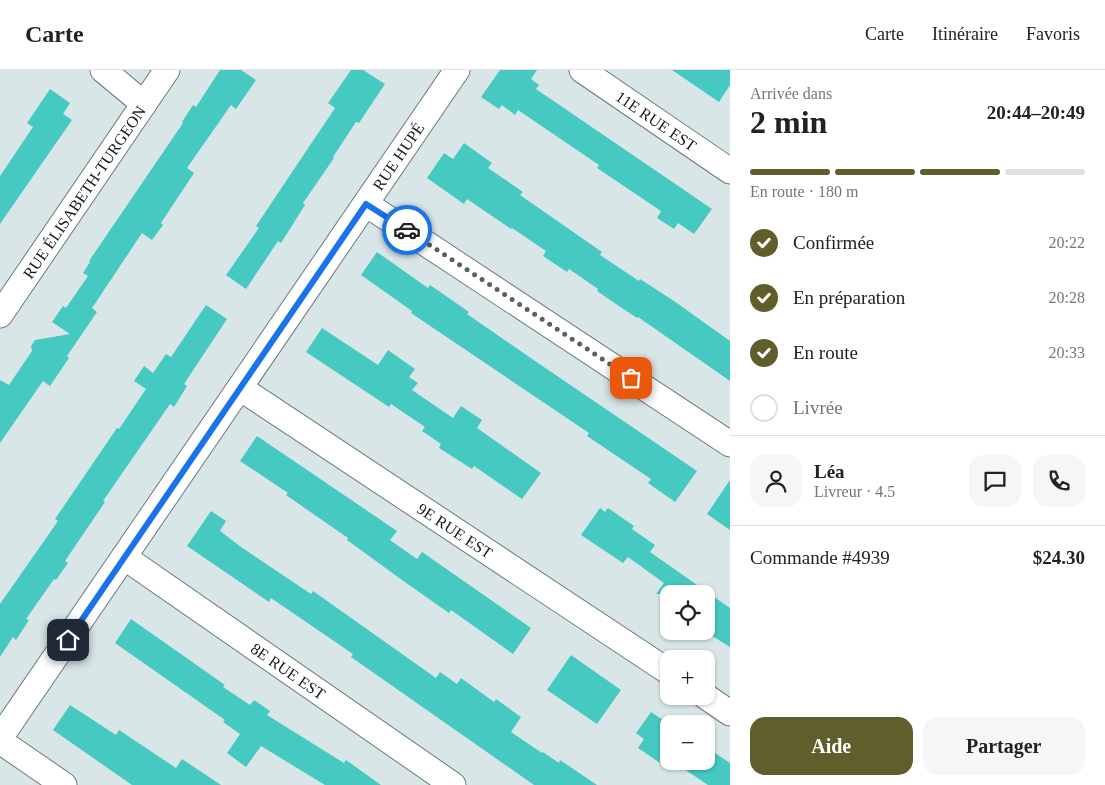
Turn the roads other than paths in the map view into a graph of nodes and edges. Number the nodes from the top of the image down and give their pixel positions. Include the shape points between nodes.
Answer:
1 (104, 70) edge
2 (167, 70) edge
3 (457, 70) edge
4 (582, 70) edge
5 (144, 104) junction
6 (730, 171) edge
7 (366, 204) junction
8 (0, 315) edge
9 (240, 388) junction
10 (730, 444) edge
11 (124, 557) junction
12 (660, 666) edge
13 (715, 703) edge
14 (730, 713) edge
15 (0, 740) edge
16 (64, 785) edge
17 (453, 785) edge

1 - 5 street
2 - 5 street, RUE ÉLISABETH-TURGEON
3 - 7 street, RUE HUPÉ
4 - 6 street, 11E RUE EST
5 - 8 street, RUE ÉLISABETH-TURGEON
7 - 9 street, RUE HUPÉ
7 - 10 street
9 - 11 street, RUE HUPÉ
9 - 12 street, 9E RUE EST
11 - 15 street, RUE HUPÉ
11 - 17 street, 8E RUE EST
13 - 14 street
15 - 16 street

